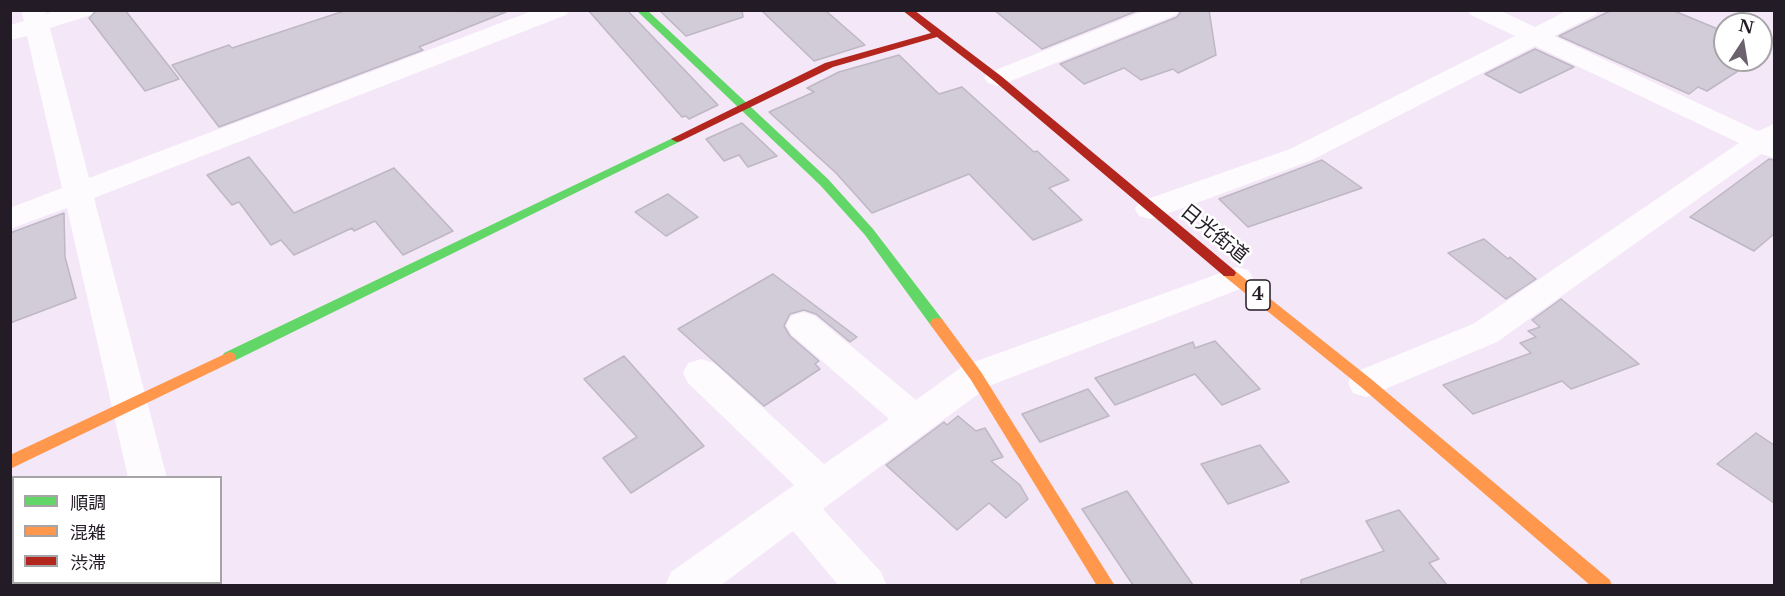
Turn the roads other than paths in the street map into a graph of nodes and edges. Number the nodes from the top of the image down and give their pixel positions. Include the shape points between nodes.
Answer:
1 (83, 10) edge
2 (558, 10) edge
3 (641, 10) edge
4 (907, 10) edge
5 (1168, 10) edge
6 (1479, 10) edge
7 (1587, 10) edge
8 (27, 23) edge
9 (940, 33) junction
10 (1537, 38) junction
11 (997, 78) junction
12 (740, 106) junction
13 (1770, 141) edge
14 (79, 193) junction
15 (1150, 209) junction
16 (10, 219) edge
17 (1237, 278) junction
18 (803, 325) dead end
19 (701, 373) dead end
20 (976, 376) junction
21 (1366, 383) junction
22 (130, 405) junction
23 (915, 420) junction
24 (10, 463) edge
25 (148, 476) edge
26 (809, 496) junction
27 (686, 585) edge
28 (866, 585) edge
29 (1107, 585) edge
30 (1604, 585) edge

1 - 8 street
2 - 14 street
3 - 12 main road
4 - 9 main road, 日光街道 / 4
5 - 11 street
6 - 10 street
7 - 10 street
8 - 14 street
9 - 11 main road, 日光街道 / 4
9 - 12 main road via 829,64
10 - 13 street
10 - 15 street via 1300,155
11 - 15 main road, 日光街道 / 4
12 - 20 main road via 824,182 869,232
12 - 22 main road
13 - 21 street via 1485,333
14 - 16 street
14 - 22 street
15 - 17 main road, 日光街道 / 4
17 - 20 street
17 - 21 main road, 日光街道 / 4
18 - 23 street
19 - 26 street
20 - 23 street
20 - 29 main road
21 - 30 main road, 日光街道 / 4
22 - 24 main road
22 - 25 street
23 - 26 street
26 - 27 street
26 - 28 street

